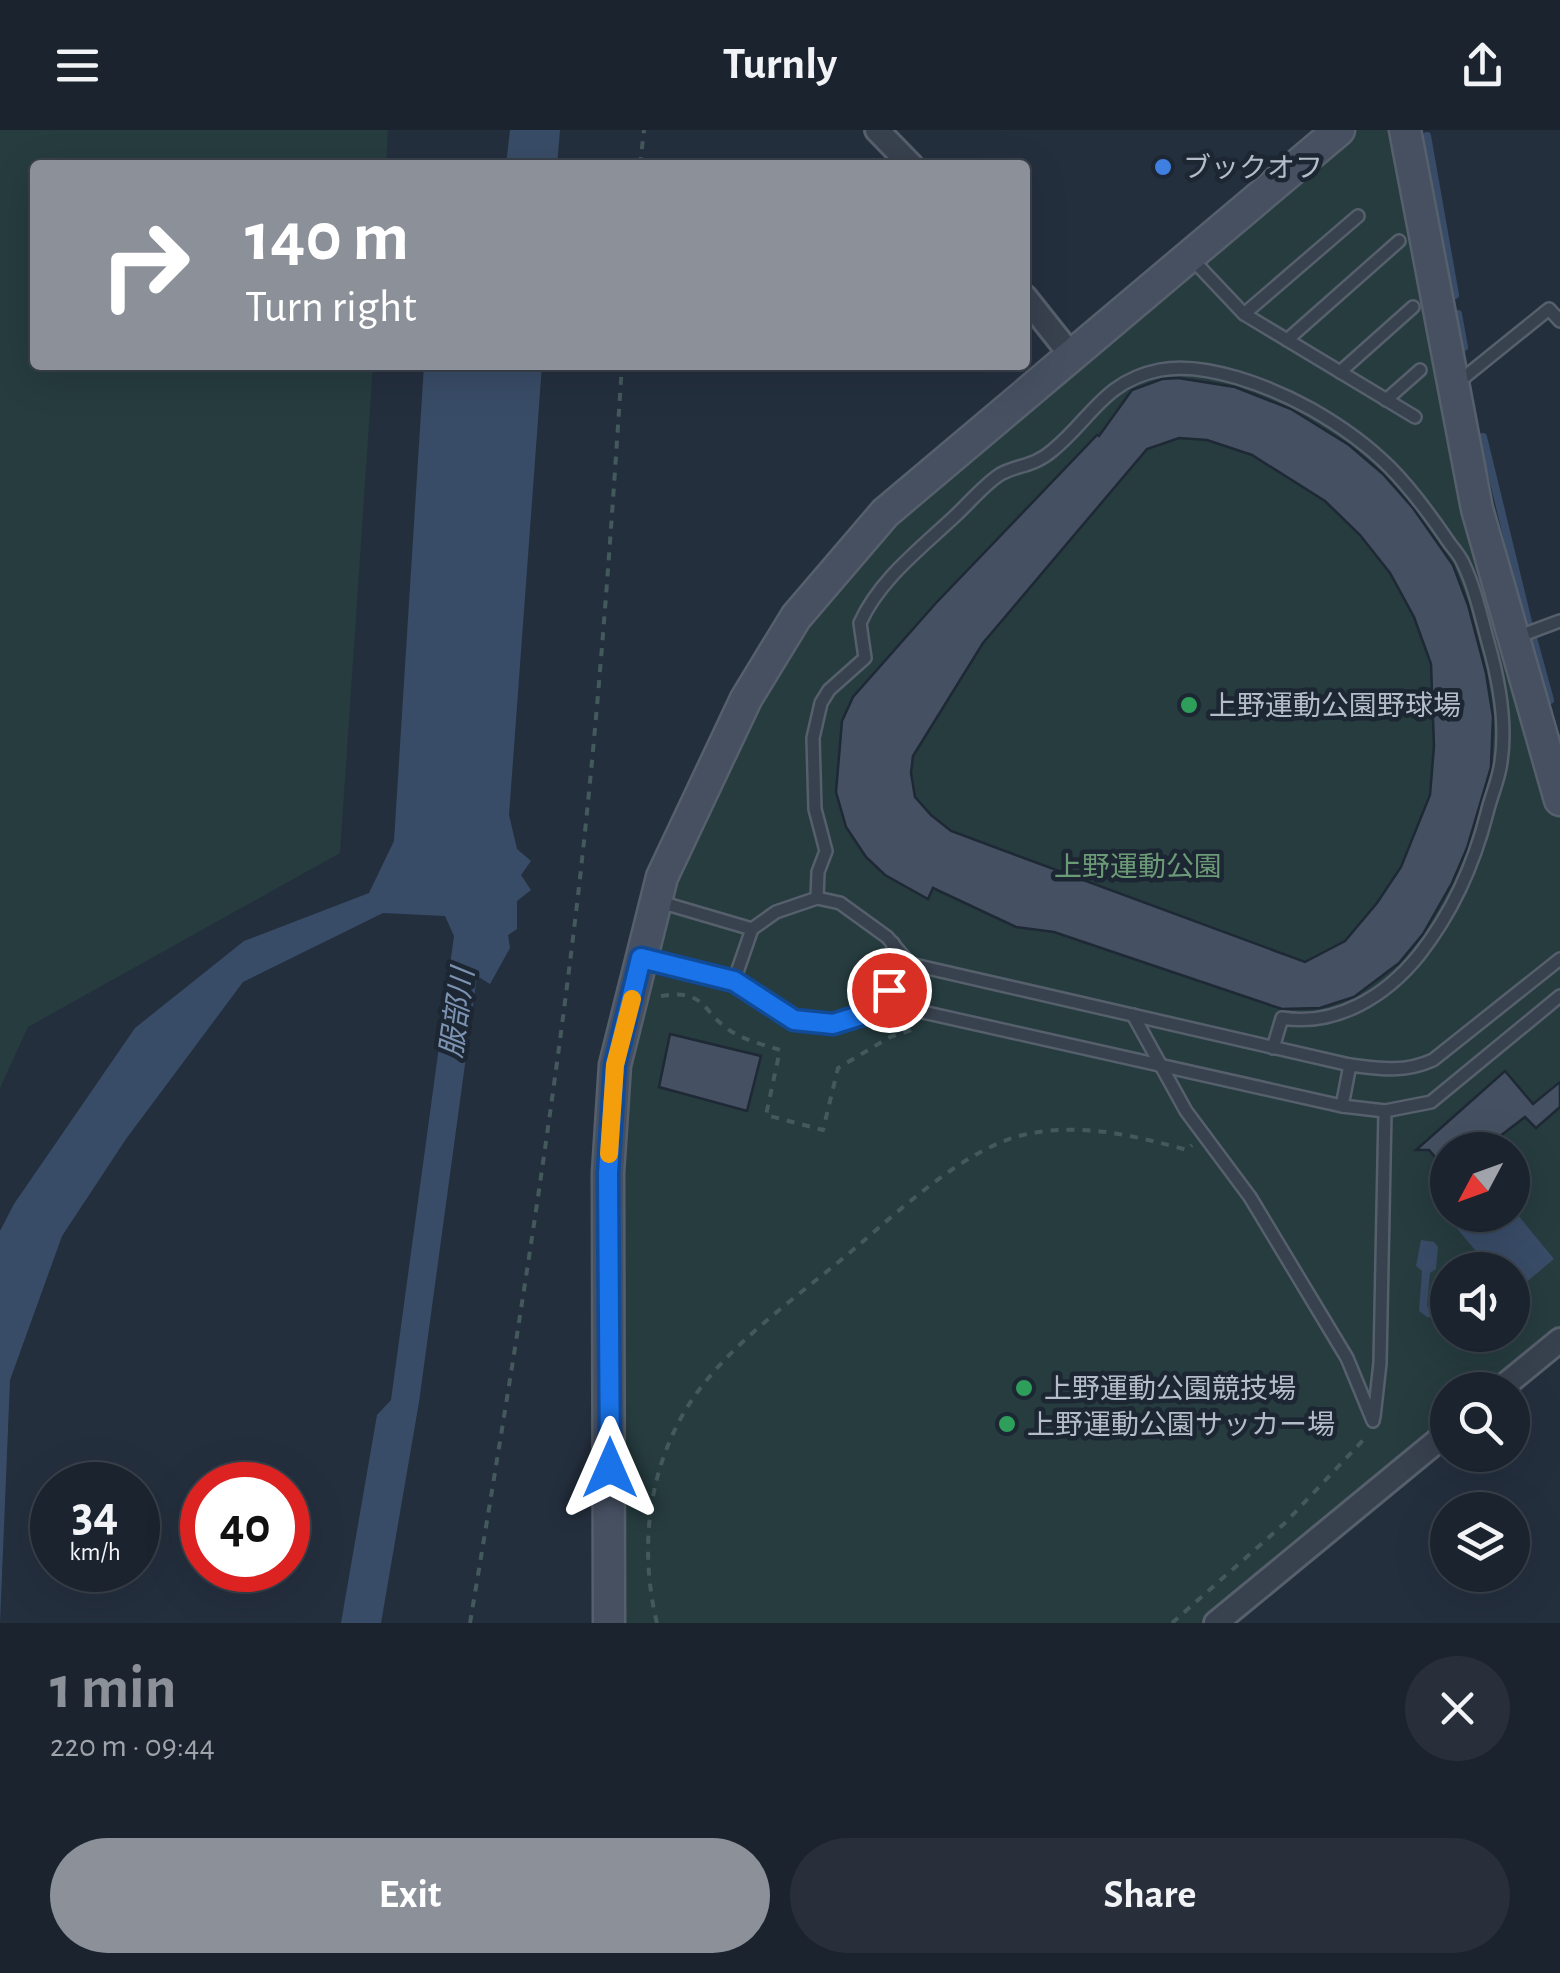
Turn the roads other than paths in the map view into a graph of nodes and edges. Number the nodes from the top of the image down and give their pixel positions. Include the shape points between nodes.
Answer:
1 (877, 130) edge
2 (1339, 130) edge
3 (1405, 130) edge
4 (906, 160) edge
5 (1358, 216) dead end
6 (1399, 241) dead end
7 (1189, 256) junction
8 (1030, 303) edge
9 (1413, 307) dead end
10 (1244, 314) junction
11 (1560, 322) edge
12 (1287, 340) junction
13 (1071, 355) junction
14 (1420, 370) dead end
15 (1340, 372) junction
16 (1454, 386) junction
17 (1386, 400) junction
18 (1415, 418) dead end
19 (1560, 621) edge
20 (1514, 638) junction
21 (1551, 735) edge
22 (1560, 800) edge
23 (817, 898) junction
24 (656, 900) junction
25 (752, 929) junction
26 (893, 943) junction
27 (641, 958) junction
28 (1560, 959) edge
29 (734, 981) junction
30 (1560, 996) edge
31 (875, 1011) junction
32 (1134, 1015) junction
33 (1273, 1048) junction
34 (1159, 1065) junction
35 (1350, 1065) junction
36 (1342, 1106) junction
37 (1385, 1110) junction
38 (1560, 1340) edge
39 (1521, 1372) edge
40 (1430, 1447) edge
41 (609, 1623) edge
42 (1216, 1623) edge

1 - 4 street
2 - 7 street
3 - 16 street
5 - 10 lane
6 - 12 lane
7 - 10 lane
7 - 13 street
8 - 13 street
9 - 15 lane
10 - 12 lane
11 - 16 lane via 1549,309
12 - 15 lane
13 - 24 street via 885,513 796,617 746,699
14 - 17 lane
15 - 17 lane
16 - 20 street via 1478,509
17 - 18 lane
19 - 20 lane
20 - 21 street
21 - 22 street
23 - 25 lane via 776,912
23 - 26 lane via 840,903
23 - 33 lane via 826,852 815,809 813,738 821,703 865,658 860,623 896,571 996,478 1052,452 1086,413 1127,382 1182,368 1270,388 1366,444 1440,526 1476,598 1500,683 1501,734 1501,762 1477,852 1432,938 1403,974 1356,1007 1300,1021 1282,1018
24 - 25 lane
24 - 27 street
25 - 29 lane
26 - 31 lane via 893,975
26 - 32 lane via 910,964
27 - 29 lane
27 - 41 street via 615,1065 608,1173
28 - 35 lane via 1433,1060 1412,1070
29 - 31 lane via 794,1020 833,1024
30 - 37 lane via 1430,1102
31 - 34 lane via 905,1008
32 - 33 lane
32 - 34 lane
33 - 35 lane
34 - 36 lane
34 - 37 lane via 1259,1212 1346,1358 1374,1421
35 - 36 lane
36 - 37 lane
38 - 39 street
40 - 42 street

